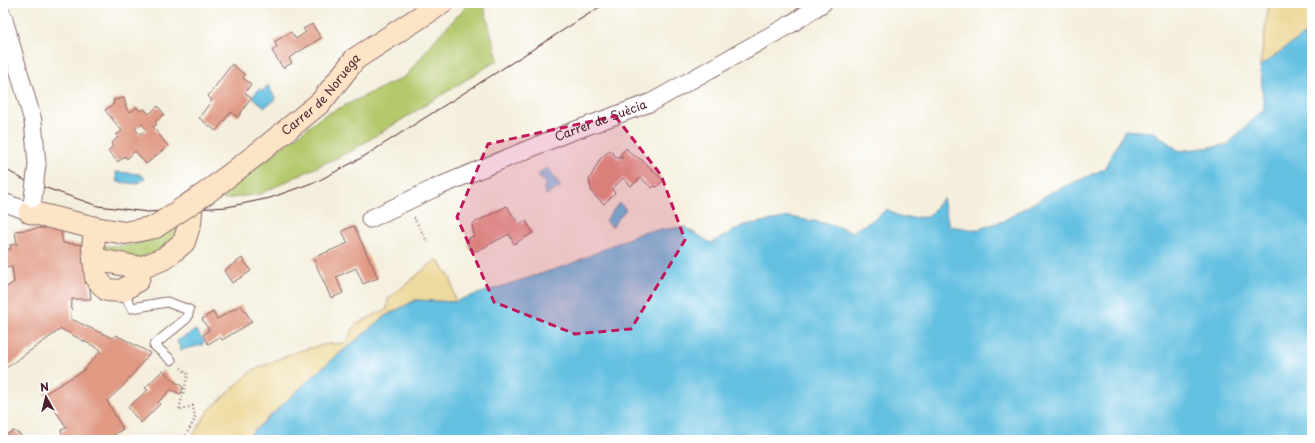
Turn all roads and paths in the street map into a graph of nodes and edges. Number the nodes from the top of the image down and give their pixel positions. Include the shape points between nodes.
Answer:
1 (442, 3) edge
2 (823, 3) edge
3 (3, 16) edge
4 (199, 198) junction
5 (3, 202) edge
6 (31, 205) junction
7 (414, 218) dead end
8 (370, 219) dead end
9 (95, 228) junction
10 (428, 243) dead end
11 (94, 259) junction
12 (141, 268) junction
13 (122, 291) junction
14 (171, 360) joint
15 (183, 440) edge

1 - 4 street, Carrer de Noruega via 355,58 321,102
2 - 8 street, Carrer de Suècia via 791,24 652,102 565,134 435,188
3 - 6 street, bridge via 33,121 38,164
4 - 9 street, Carrer de Noruega, bridge via 155,227 125,233
4 - 12 street via 184,242 166,258
5 - 6 street
6 - 9 street
7 - 10 path
9 - 11 street
11 - 12 street
11 - 13 street via 96,278 107,290
12 - 13 street via 138,280
13 - 14 lane via 132,308 167,302 189,310 186,318 154,344
14 - 15 path via 188,374 179,410 193,406 195,419

